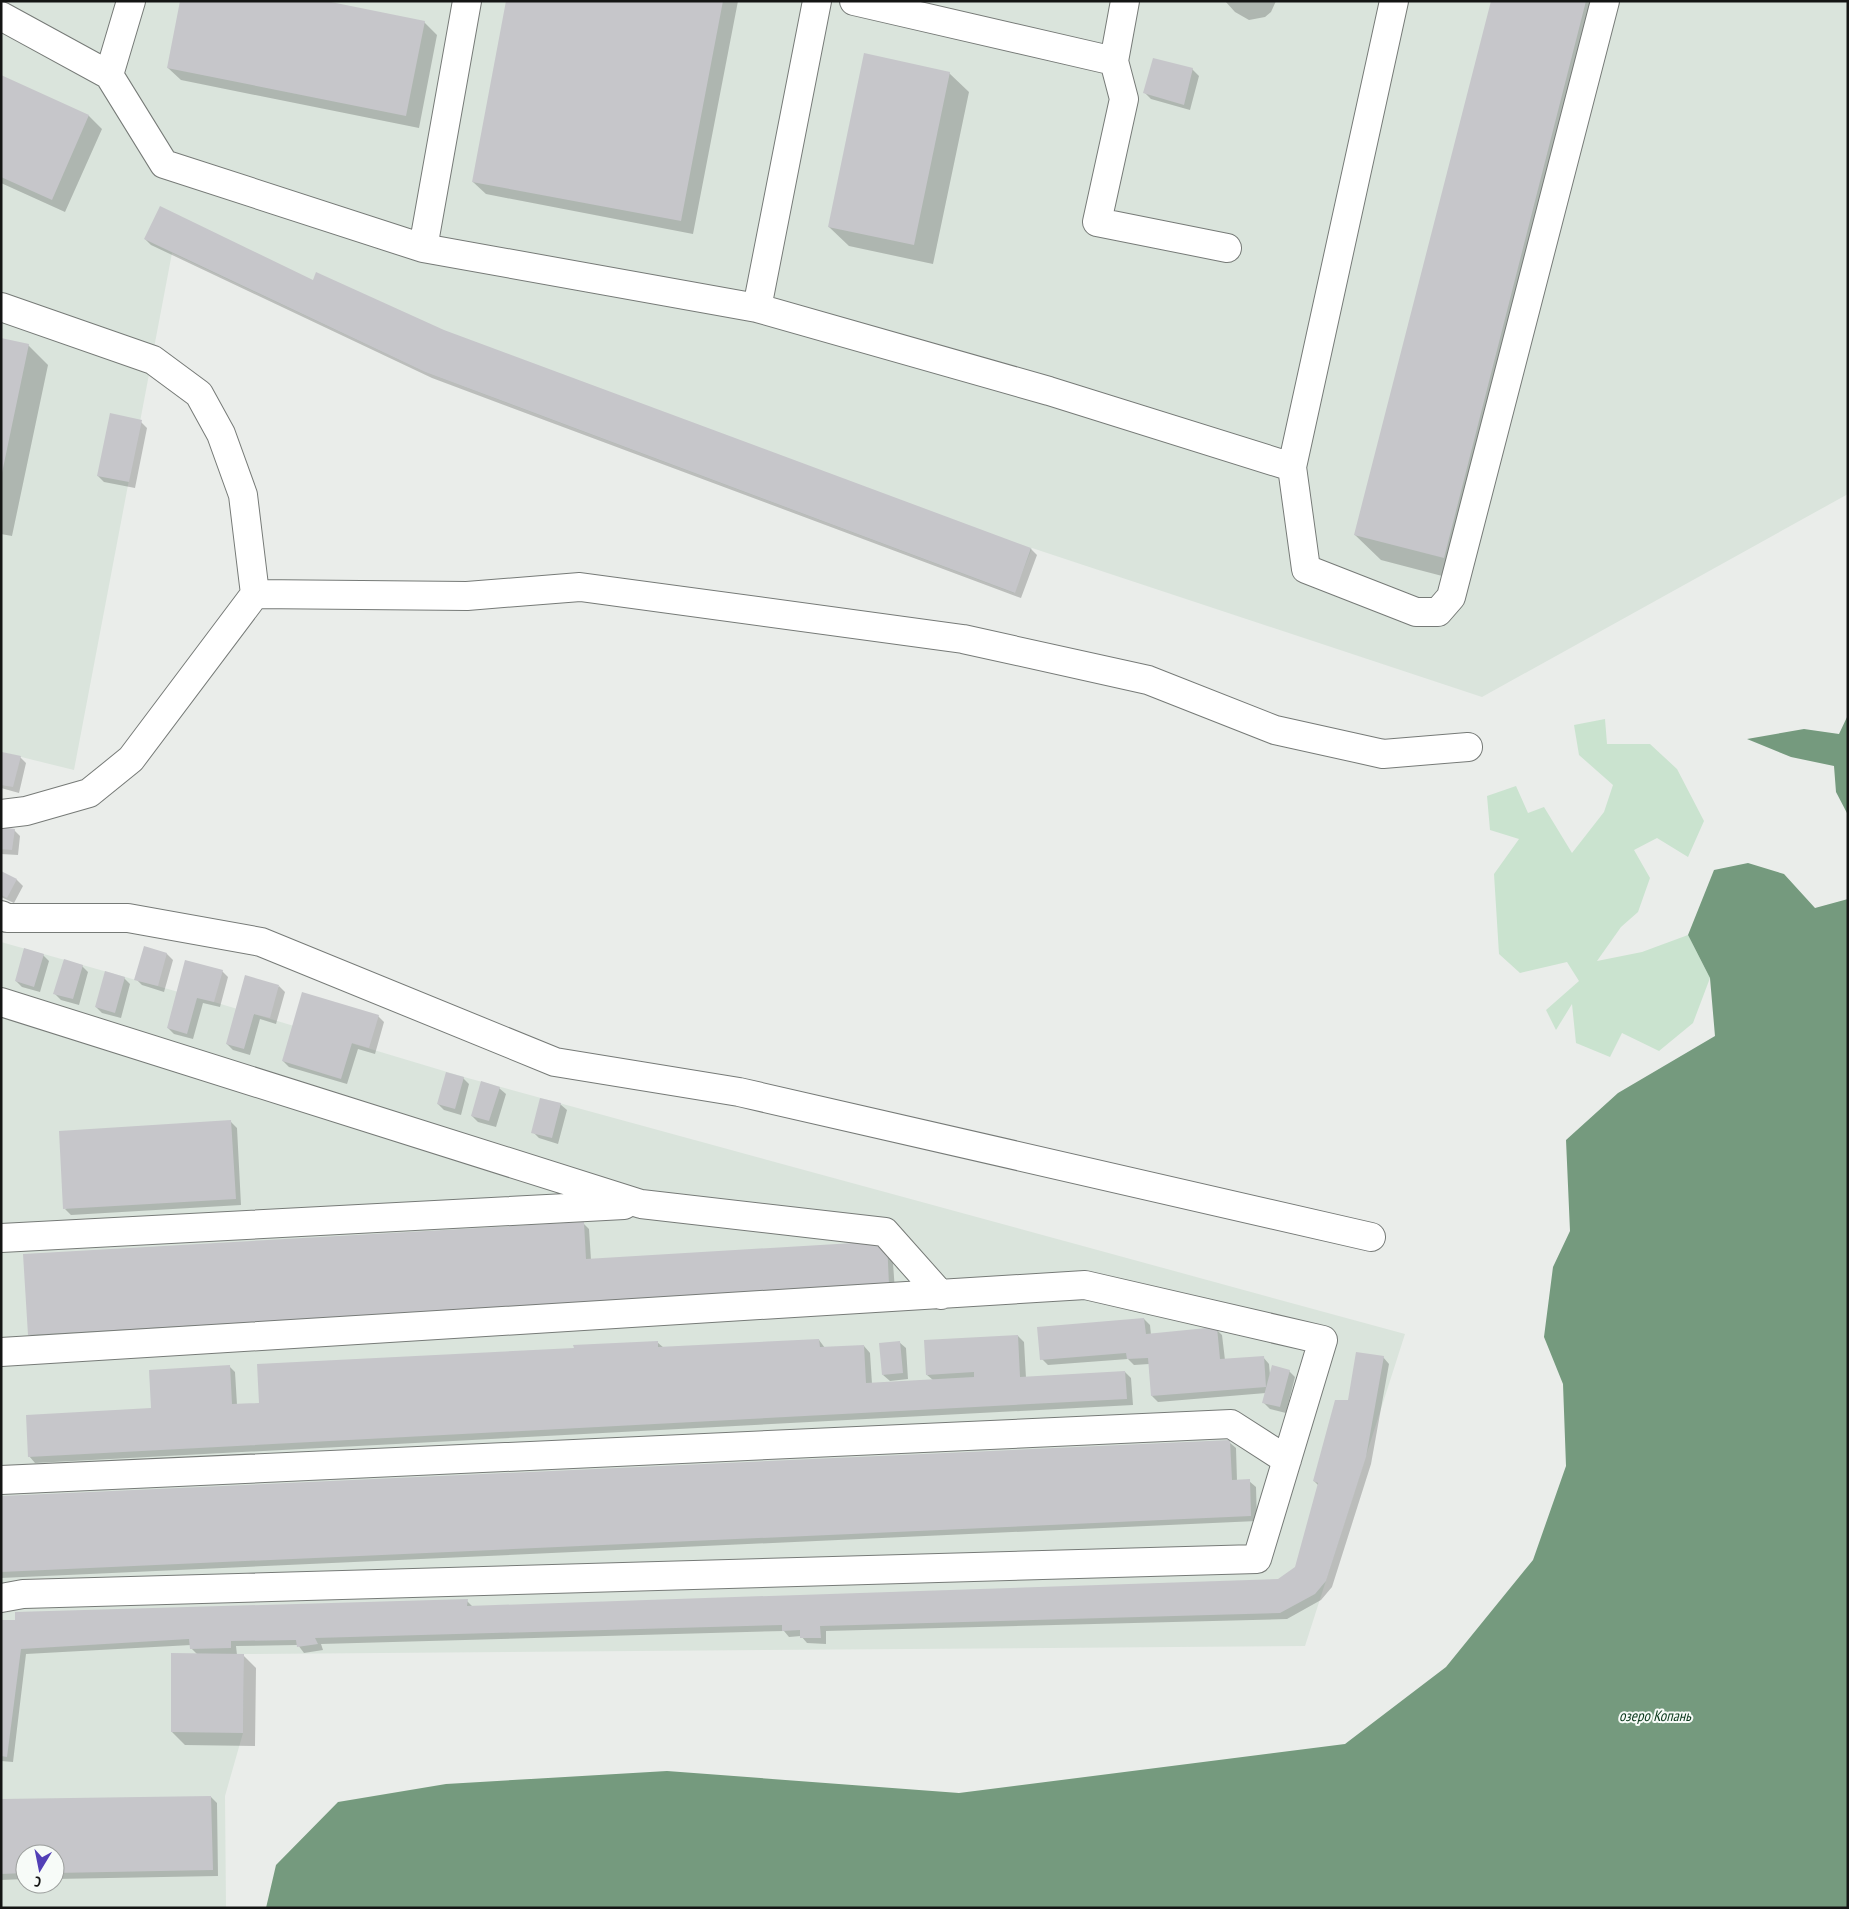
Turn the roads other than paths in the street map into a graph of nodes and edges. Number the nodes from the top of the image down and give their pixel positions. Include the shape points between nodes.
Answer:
1 (131, 1) edge
2 (467, 1) edge
3 (817, 1) edge
4 (854, 1) edge
5 (1125, 1) edge
6 (1394, 1) edge
7 (1605, 1) edge
8 (1, 16) edge
9 (1114, 61) junction
10 (110, 75) junction
11 (423, 248) junction
12 (1227, 248) dead end
13 (1, 307) edge
14 (757, 308) junction
15 (1292, 467) junction
16 (255, 594) junction
17 (1468, 746) dead end
18 (1, 814) edge
19 (1, 915) edge
20 (1, 1002) edge
21 (642, 1204) junction
22 (1370, 1237) dead end
23 (1, 1238) edge
24 (942, 1295) junction
25 (1, 1352) edge
26 (1287, 1460) junction
27 (1, 1480) edge
28 (1, 1598) edge

1 - 10 lane
2 - 11 lane
3 - 14 lane
4 - 9 lane
5 - 9 lane
6 - 15 lane
7 - 15 lane via 1451,597 1438,612 1416,612 1306,569
8 - 10 lane
9 - 12 lane via 1124,99 1098,222
10 - 11 lane via 164,164
11 - 14 lane
13 - 16 lane via 153,360 199,394 221,434 243,495
14 - 15 lane via 1049,391
16 - 17 lane via 467,596 580,587 963,639 1148,680 1275,730 1384,754
16 - 18 lane via 131,759 89,793 26,811
19 - 22 lane via 7,918 128,918 261,942 554,1062 739,1092
20 - 21 lane
21 - 23 lane
21 - 24 lane via 885,1232
24 - 25 lane
24 - 26 lane via 1085,1285 1323,1340
26 - 27 lane via 1231,1424
26 - 28 lane via 1257,1559 43,1593

